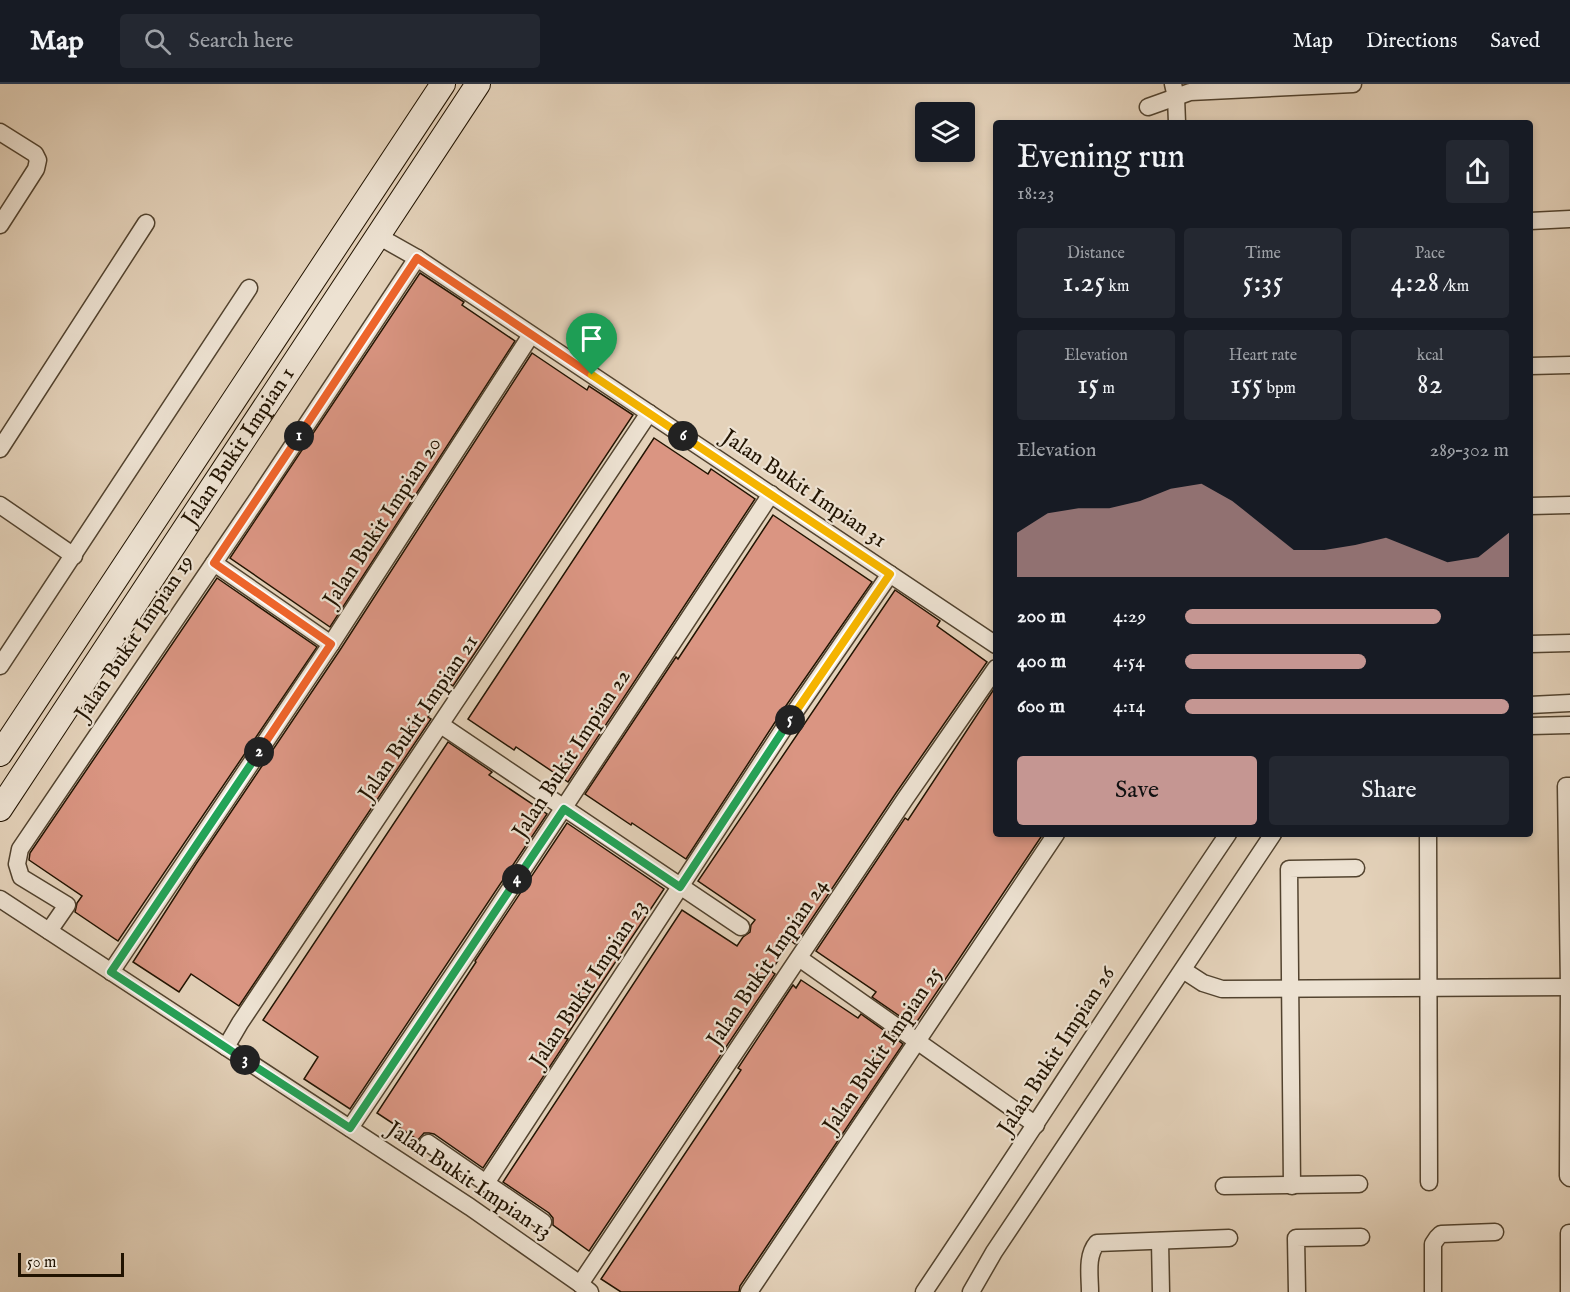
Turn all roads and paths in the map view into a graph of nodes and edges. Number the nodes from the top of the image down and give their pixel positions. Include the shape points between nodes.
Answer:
1 (443, 84) edge
2 (478, 84) edge
3 (1353, 84) edge
4 (1174, 91) edge
5 (1148, 107) dead end
6 (1177, 120) edge
7 (0, 132) edge
8 (377, 184) junction
9 (1570, 219) edge
10 (1533, 221) edge
11 (146, 222) dead end
12 (0, 225) edge
13 (378, 236) junction
14 (335, 248) junction
15 (417, 258) junction
16 (249, 288) dead end
17 (531, 335) junction
18 (1570, 364) edge
19 (1533, 366) edge
20 (649, 413) junction
21 (0, 449) edge
22 (771, 494) junction
23 (0, 505) edge
24 (1570, 505) edge
25 (1533, 506) edge
26 (74, 556) junction
27 (214, 563) junction
28 (890, 574) junction
29 (993, 643) edge
30 (331, 644) junction
31 (1533, 644) edge
32 (1570, 644) edge
33 (0, 666) edge
34 (993, 673) edge
35 (1570, 703) edge
36 (1550, 704) junction
37 (1533, 705) edge
38 (441, 725) junction
39 (1570, 725) edge
40 (1533, 726) edge
41 (1551, 726) junction
42 (0, 754) edge
43 (1570, 786) edge
44 (0, 809) edge
45 (564, 809) junction
46 (1054, 837) edge
47 (1226, 837) edge
48 (1271, 837) edge
49 (1428, 837) edge
50 (1356, 867) dead end
51 (680, 887) junction
52 (0, 899) edge
53 (741, 927) dead end
54 (49, 931) junction
55 (799, 958) junction
56 (1183, 970) junction
57 (111, 972) junction
58 (1429, 987) junction
59 (1569, 987) edge
60 (1290, 988) junction
61 (917, 1041) junction
62 (226, 1047) junction
63 (1036, 1125) junction
64 (350, 1128) junction
65 (428, 1143) dead end
66 (1570, 1178) edge
67 (1429, 1182) dead end
68 (486, 1183) junction
69 (1292, 1185) junction
70 (1359, 1185) dead end
71 (1224, 1186) dead end
72 (543, 1222) dead end
73 (1495, 1232) dead end
74 (1570, 1233) edge
75 (1361, 1237) dead end
76 (1229, 1238) dead end
77 (1160, 1241) junction
78 (585, 1288) edge
79 (601, 1292) edge
80 (749, 1292) edge
81 (924, 1292) edge
82 (971, 1292) edge
83 (1090, 1292) edge
84 (1161, 1292) edge
85 (1297, 1292) edge
86 (1433, 1292) edge
87 (1569, 1292) edge

1 - 8 street, Jalan Bukit Impian 1
2 - 13 street, Jalan Bukit Impian 1
3 - 4 street
4 - 5 street
4 - 6 street
7 - 12 street via 35,154 38,160
8 - 13 street via 374,209
8 - 14 street, Jalan Bukit Impian 1
9 - 10 street
11 - 21 street
13 - 14 street via 353,239
13 - 15 street
13 - 44 street, Jalan Bukit Impian 1
14 - 42 street, Jalan Bukit Impian 1
15 - 17 street, Jalan Bukit Impian 31
15 - 27 street, Jalan Bukit Impian 19
16 - 26 street
17 - 20 street, Jalan Bukit Impian 31
17 - 30 street, Jalan Bukit Impian 20
18 - 19 street
20 - 22 street, Jalan Bukit Impian 31
20 - 38 street, Jalan Bukit Impian 21
22 - 28 street, Jalan Bukit Impian 31
22 - 45 street, Jalan Bukit Impian 22
23 - 26 street
24 - 25 street
26 - 33 street
27 - 30 street
27 - 54 street, Jalan Bukit Impian 19 via 20,849 17,864 21,876 67,906
28 - 29 street, Jalan Bukit Impian 31
28 - 51 street, Jalan Bukit Impian 23
30 - 57 street, Jalan Bukit Impian 20
31 - 32 street
34 - 55 street, Jalan Bukit Impian 24
35 - 36 street
36 - 37 street
36 - 41 street
38 - 45 street
38 - 62 street, Jalan Bukit Impian 21
39 - 41 street
40 - 41 street
43 - 59 street via 1566,786
45 - 51 street
45 - 64 street, Jalan Bukit Impian 22
46 - 61 street, Jalan Bukit Impian 25
47 - 63 street, Jalan Bukit Impian 26
48 - 56 street
49 - 58 street
50 - 60 street via 1289,868
51 - 53 street
51 - 68 street, Jalan Bukit Impian 23
52 - 54 street, Jalan Bukit Impian 13
54 - 57 street, Jalan Bukit Impian 13
55 - 61 street
55 - 78 street, Jalan Bukit Impian 24
56 - 60 street via 1222,989
56 - 82 street
57 - 62 street, Jalan Bukit Impian 13
58 - 59 street
58 - 60 street
58 - 67 street
59 - 66 street
60 - 69 street
61 - 63 street
61 - 80 street, Jalan Bukit Impian 25
62 - 64 street, Jalan Bukit Impian 13
63 - 81 street, Jalan Bukit Impian 26
64 - 78 street, Jalan Bukit Impian 13 via 470,1206
65 - 68 street
68 - 72 street
69 - 70 street
69 - 71 street
73 - 86 street via 1441,1234 1433,1244
74 - 87 street
75 - 85 street via 1296,1238
76 - 77 street
77 - 83 street via 1097,1243 1090,1256
77 - 84 street
78 - 79 street, Jalan Bukit Impian 13

